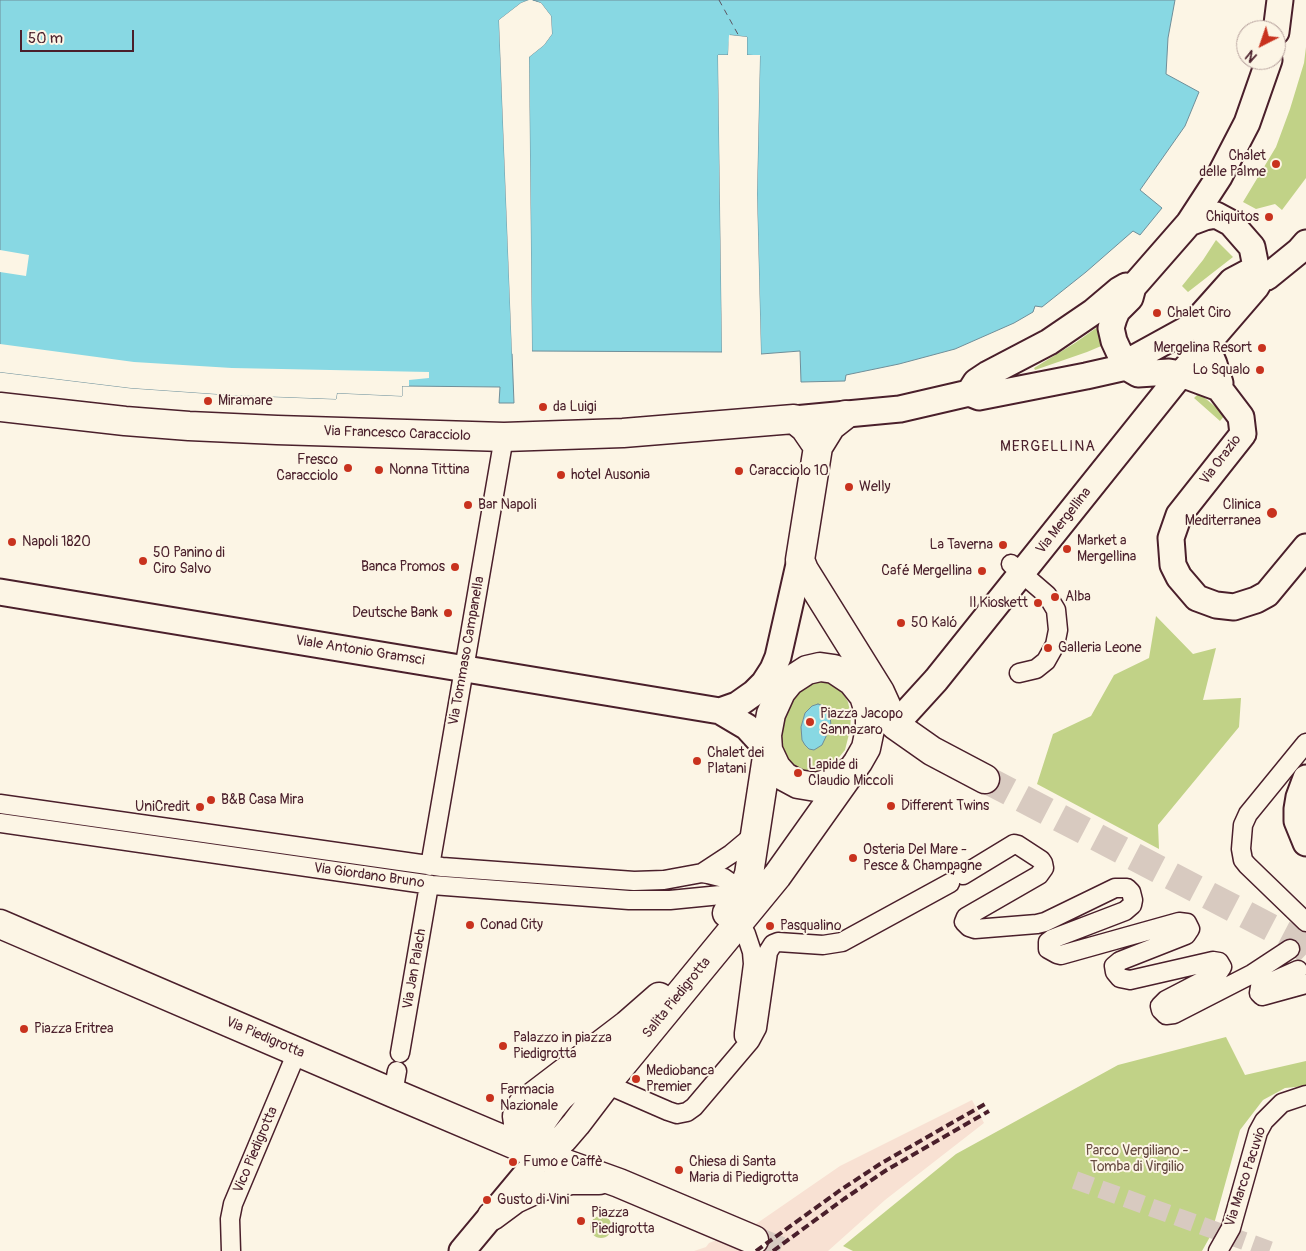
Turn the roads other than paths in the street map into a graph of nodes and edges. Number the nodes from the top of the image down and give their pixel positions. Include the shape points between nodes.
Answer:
1 (1280, 0) edge
2 (1278, 20) edge
3 (1266, 70) edge
4 (1189, 223) junction
5 (1306, 243) edge
6 (1257, 274) junction
7 (1133, 288) junction
8 (1206, 344) junction
9 (1126, 367) junction
10 (1181, 374) junction
11 (1219, 388) junction
12 (969, 393) junction
13 (0, 407) edge
14 (845, 415) joint
15 (806, 431) junction
16 (504, 437) junction
17 (1306, 547) edge
18 (800, 560) junction
19 (1017, 568) junction
20 (0, 592) edge
21 (464, 668) junction
22 (834, 669) junction
23 (1019, 673) dead end
24 (870, 674) junction
25 (720, 711) junction
26 (869, 713) junction
27 (895, 725) junction
28 (1306, 743) edge
29 (768, 750) junction
30 (858, 762) junction
31 (1306, 778) edge
32 (985, 779) tunnel mouth
33 (0, 804) edge
34 (0, 823) edge
35 (755, 834) junction
36 (1306, 843) edge
37 (430, 866) junction
38 (702, 873) junction
39 (429, 885) junction
40 (741, 907) junction
41 (1306, 922) edge
42 (0, 924) edge
43 (1290, 949) dead end
44 (1302, 977) edge
45 (659, 997) junction
46 (1306, 998) edge
47 (750, 1042) junction
48 (297, 1052) junction
49 (400, 1053) dead end
50 (606, 1084) junction
51 (570, 1089) junction
52 (1306, 1095) edge
53 (585, 1113) junction
54 (537, 1153) junction
55 (616, 1182) junction
56 (492, 1216) junction
57 (754, 1240) tunnel mouth
58 (231, 1251) edge
59 (462, 1251) edge
60 (1218, 1251) edge

1 - 2 street
3 - 4 street via 1247,123 1219,177
4 - 6 street via 1216,215 1230,222 1252,247
4 - 7 street
5 - 6 street via 1267,277
6 - 8 street, Via Mergellina via 1256,287
6 - 9 street via 1249,272 1232,281 1191,326 1130,360
7 - 9 street via 1130,298 1117,311 1111,328
7 - 12 street via 1126,286 1119,290 1048,342 976,382
8 - 10 street, Via Mergellina
8 - 11 street, Via Orazio
9 - 10 street via 1138,374
9 - 12 street via 979,397
10 - 11 street
10 - 19 street, Via Mergellina
11 - 17 street, Via Orazio via 1241,417 1243,434 1179,515 1171,538 1179,577 1197,598 1234,607 1267,594
12 - 14 street via 900,409
13 - 16 main road, Via Francesco Caracciolo via 189,426
14 - 15 main road via 831,426
15 - 16 main road, Via Francesco Caracciolo
15 - 18 main road
16 - 21 street, Via Tommaso Campanella
18 - 24 main road
18 - 25 street via 773,669 754,693 737,705
19 - 23 street via 1047,594 1056,610 1058,630 1055,646 1046,660 1036,669
19 - 27 street, Via Mergellina via 936,680
20 - 21 street, Viale Antonio Gramsci
21 - 25 street, Viale Antonio Gramsci
21 - 37 street, Via Tommaso Campanella
22 - 24 main road
22 - 26 main road via 856,685 864,696
22 - 29 main road via 820,667 807,670 784,687 769,721
24 - 26 main road
24 - 27 main road
25 - 29 street via 747,727
26 - 30 main road via 868,740
27 - 30 main road, Via Mergellina
27 - 32 main road via 932,751
28 - 41 street via 1248,814 1243,825 1241,849 1247,865
29 - 30 main road via 781,773 791,781 810,787 836,781
29 - 35 main road
30 - 40 main road via 788,862
31 - 36 street via 1297,815
33 - 37 street
34 - 39 street, Via Giordano Bruno
35 - 38 street
35 - 40 main road
37 - 38 street via 625,881 664,880
38 - 40 street via 724,878 734,885
39 - 40 street, Via Giordano Bruno
39 - 49 street, Via Jan Palach
40 - 45 main road, Salita Piedigrotta
40 - 47 street via 753,964 744,1032
40 - 50 main road, Salita Piedigrotta
42 - 48 main road, Via Piedigrotta
43 - 47 street via 1252,974 1174,1014 1166,1015 1160,1006 1218,973 1222,967 1219,962 1130,980 1120,978 1114,966 1120,960 1186,936 1190,929 1186,923 1179,922 1061,955 1048,949 1048,942 1052,939 1125,911 1133,900 1127,888 1115,888 1037,924 975,929 964,922 966,917 1039,875 1044,868 1041,860 1014,844 842,942 822,945 778,942 772,946 768,952 757,1028
44 - 46 street via 1260,987 1259,993 1270,998
45 - 51 main road, Salita Piedigrotta via 618,1046
45 - 54 main road, Salita Piedigrotta via 522,1105 518,1123
47 - 50 street via 688,1112 668,1112
48 - 54 main road, Via Piedigrotta via 395,1082
48 - 58 street, Vico Piedigrotta via 233,1204
50 - 53 main road
51 - 53 main road via 578,1088 585,1093
51 - 54 main road, Salita Piedigrotta via 540,1123 535,1134
52 - 60 street, Via Marco Pacuvio via 1282,1103 1264,1121 1231,1228
53 - 54 main road via 564,1138
54 - 55 main road, Via Piedigrotta
54 - 56 street, Salita Piedigrotta
55 - 56 main road via 576,1180 543,1186 515,1199
55 - 57 main road, Via Piedigrotta
56 - 59 street, Salita Piedigrotta

